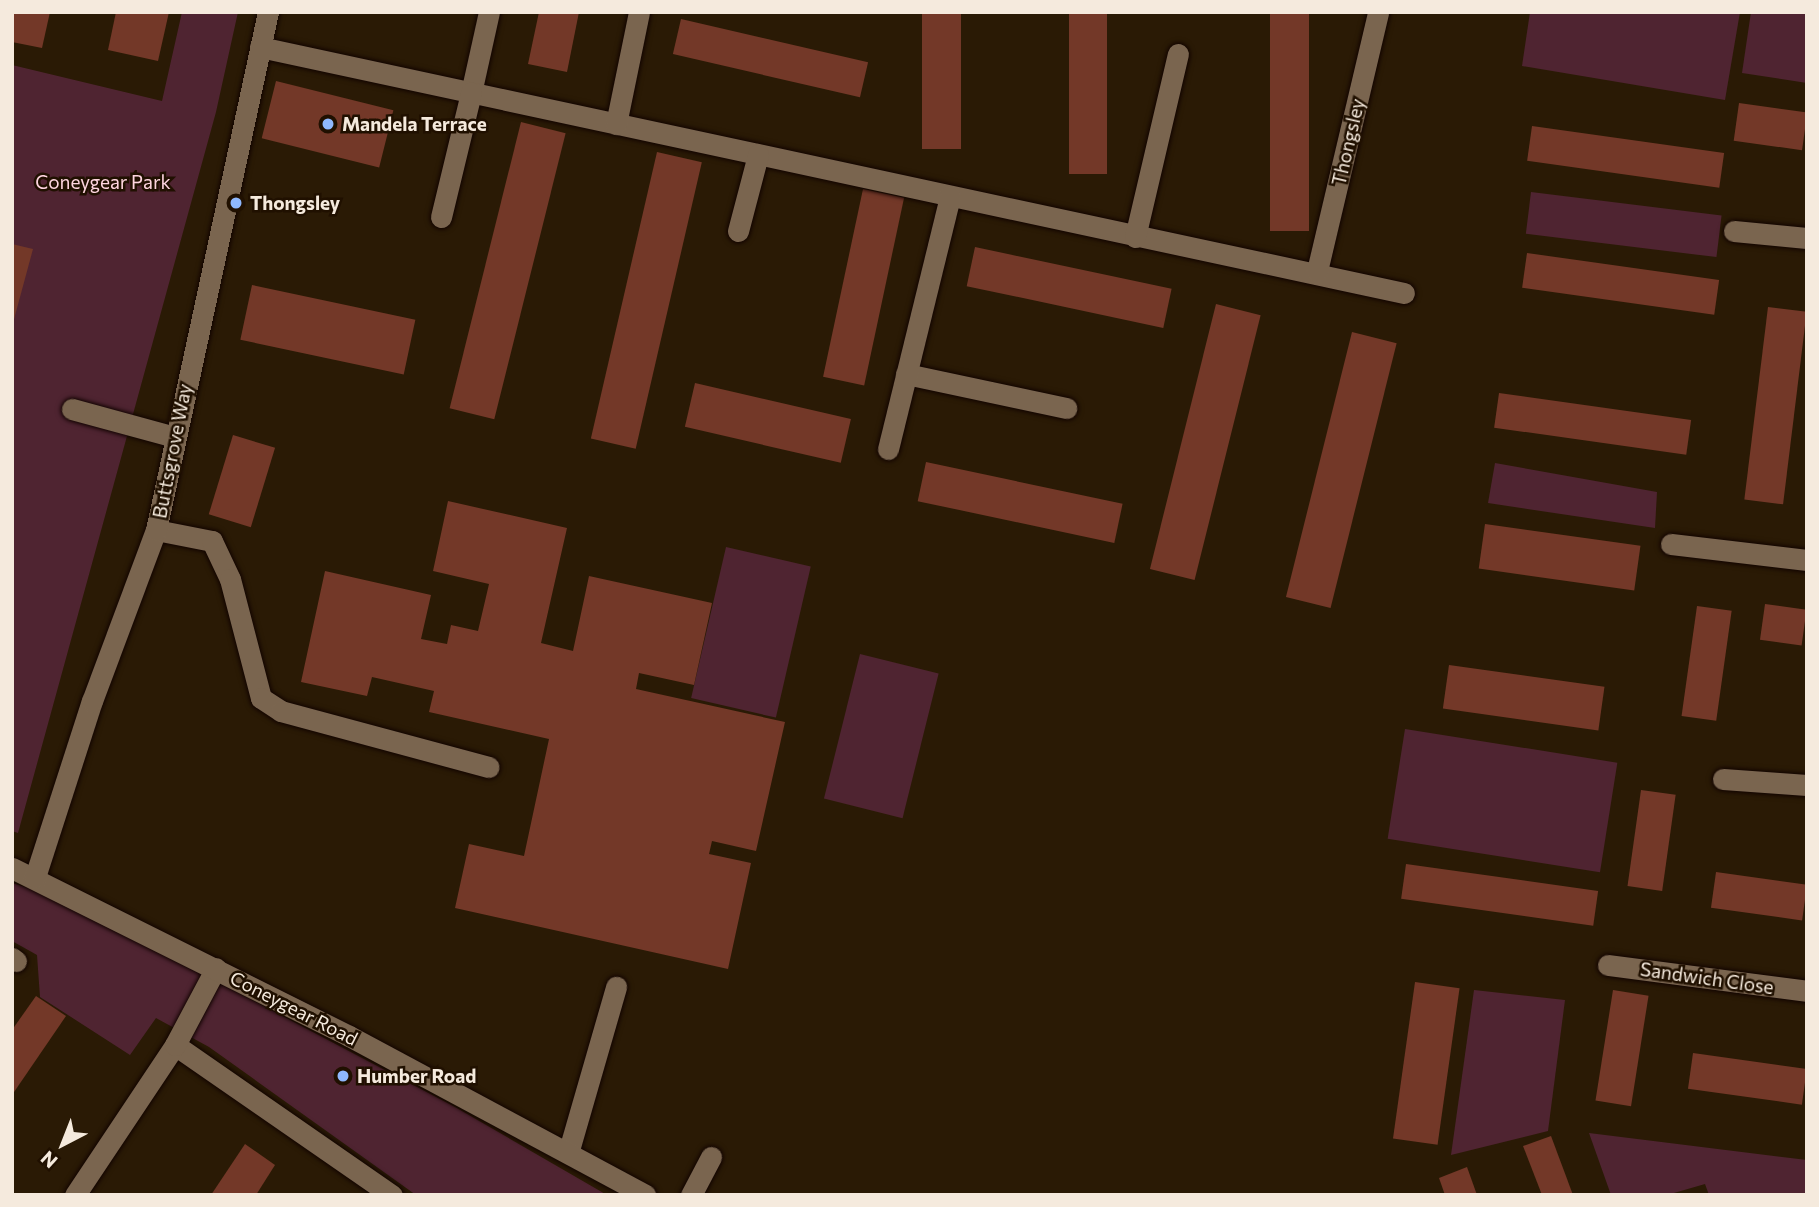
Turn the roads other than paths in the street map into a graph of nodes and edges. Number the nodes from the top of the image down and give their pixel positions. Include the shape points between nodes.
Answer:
1 (268, 12) edge
2 (489, 12) edge
3 (639, 12) edge
4 (1378, 12) edge
5 (260, 47) junction
6 (1178, 54) dead end
7 (471, 93) junction
8 (616, 124) junction
9 (758, 155) junction
10 (950, 197) junction
11 (441, 217) dead end
12 (738, 231) dead end
13 (1734, 231) dead end
14 (1135, 237) junction
15 (1807, 238) edge
16 (1317, 271) junction
17 (1404, 293) dead end
18 (906, 374) junction
19 (1066, 408) dead end
20 (72, 410) dead end
21 (175, 437) junction
22 (888, 449) dead end
23 (156, 530) junction
24 (1671, 544) dead end
25 (1807, 560) edge
26 (489, 767) dead end
27 (1723, 779) dead end
28 (1807, 785) edge
29 (12, 868) edge
30 (35, 877) junction
31 (1608, 965) dead end
32 (216, 968) junction
33 (616, 987) dead end
34 (1807, 992) edge
35 (175, 1045) junction
36 (569, 1150) junction
37 (711, 1157) dead end
38 (75, 1195) edge
39 (392, 1195) edge
40 (645, 1195) edge
41 (691, 1195) edge

1 - 5 street, Buttsgrove Way
2 - 7 street
3 - 8 street
4 - 16 street, Thongsley
5 - 7 street
5 - 21 street, Buttsgrove Way
6 - 14 street
7 - 8 street
7 - 11 street
8 - 9 street
9 - 10 street
9 - 12 street
10 - 14 street
10 - 18 street
13 - 15 street
14 - 16 street
16 - 17 street
18 - 19 street
18 - 22 street
20 - 21 street
21 - 23 street, Buttsgrove Way
23 - 26 street via 212,541 230,579 261,698 281,711
23 - 30 street, Buttsgrove Way via 92,701
24 - 25 street
27 - 28 street
29 - 30 street, Coneygear Road
30 - 32 street, Coneygear Road
31 - 34 street, Sandwich Close
32 - 35 street
32 - 36 street, Coneygear Road
33 - 36 street
35 - 38 street
35 - 39 street
36 - 40 street, Coneygear Road
37 - 41 street

